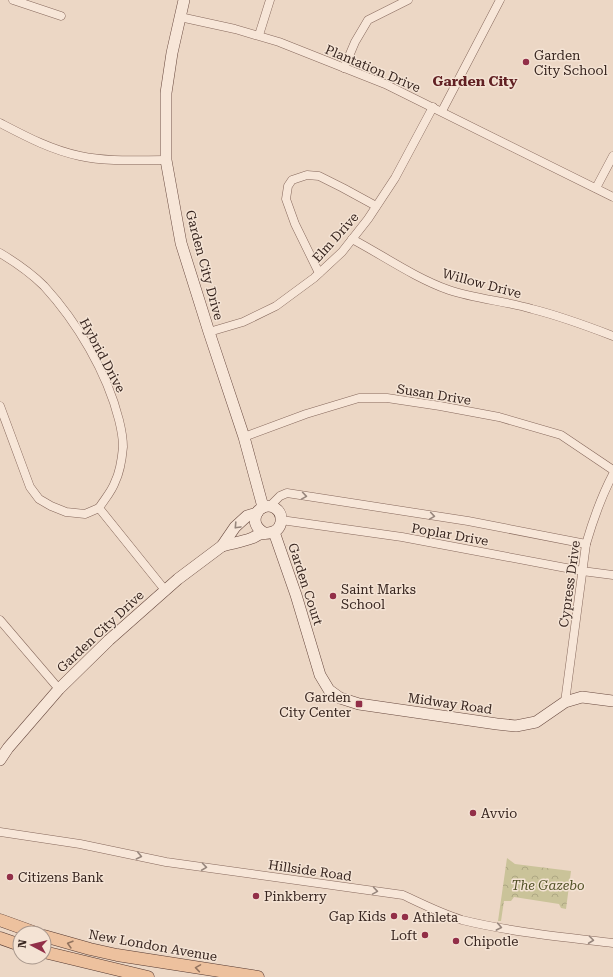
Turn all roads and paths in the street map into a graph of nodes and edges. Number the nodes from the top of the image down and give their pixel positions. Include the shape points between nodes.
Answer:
1 (12, 0) edge
2 (184, 0) edge
3 (270, 0) edge
4 (408, 0) edge
5 (500, 0) edge
6 (61, 16) dead end
7 (180, 17) junction
8 (259, 36) junction
9 (344, 68) junction
10 (432, 107) junction
11 (442, 111) junction
12 (0, 123) edge
13 (613, 156) edge
14 (166, 160) junction
15 (596, 188) junction
16 (613, 197) edge
17 (376, 206) junction
18 (352, 238) junction
19 (0, 253) edge
20 (319, 273) junction
21 (209, 332) junction
22 (613, 336) edge
23 (0, 406) edge
24 (244, 437) junction
25 (613, 470) edge
26 (613, 474) edge
27 (99, 508) junction
28 (263, 509) junction
29 (281, 520) junction
30 (269, 533) junction
31 (586, 544) junction
32 (222, 546) junction
33 (582, 570) junction
34 (613, 575) edge
35 (165, 590) junction
36 (0, 620) edge
37 (311, 644) joint
38 (59, 689) junction
39 (613, 701) edge
40 (565, 702) junction
41 (4, 751) edge
42 (0, 760) edge
43 (0, 832) edge
44 (0, 920) edge
45 (14, 925) edge
46 (0, 938) edge
47 (52, 938) edge
48 (12, 942) edge
49 (613, 943) edge
50 (52, 954) edge
51 (148, 977) edge
52 (258, 977) edge

1 - 6 street
2 - 7 street, Garden City Drive
3 - 8 street
4 - 9 street via 368,20
5 - 11 street
7 - 8 street, Plantation Drive
7 - 14 street, Garden City Drive via 166,93
8 - 9 street, Plantation Drive
9 - 10 street, Plantation Drive
10 - 11 street, Plantation Drive
10 - 17 street, Elm Drive via 395,178
11 - 15 street, Plantation Drive
12 - 14 street via 42,144 79,156 112,160
13 - 15 street
14 - 21 street, Garden City Drive via 181,243
15 - 16 street, Plantation Drive
17 - 18 street, Elm Drive
17 - 20 street via 319,176 307,175 292,180 288,186 286,199
18 - 20 street, Elm Drive via 342,252
18 - 22 street, Willow Drive via 415,275 449,290 532,308 579,322
19 - 27 street, Hybrid Drive via 43,285 61,306 76,326 114,401 123,445 121,461 115,483
20 - 21 street, Elm Drive via 276,306 243,322
21 - 24 street, Garden City Drive
23 - 27 street via 30,487 39,499 66,512 85,514
24 - 25 street, Susan Drive via 359,398 387,398 499,417 561,435
24 - 28 street, Garden City Drive
26 - 31 street, Cypress Drive
27 - 35 street
28 - 29 street, Garden City Drive via 278,510
28 - 30 street, Garden City Drive via 255,524
28 -> 31 street, Poplar Drive via 287,493
28 -> 32 street, Garden City Drive via 247,516 235,527
29 - 30 street via 280,526
29 - 33 street, Poplar Drive via 402,537
30 - 32 street, Garden City Drive
30 - 37 street, Garden Court via 283,558
31 - 33 street, Cypress Drive
32 - 35 street, Garden City Drive
33 - 34 street, Poplar Drive
33 - 40 street, Cypress Drive
35 - 38 street, Garden City Drive
36 - 38 street
37 - 40 street, Midway Road via 320,675 329,690 340,698 359,704 516,726 536,722
38 - 41 street, Garden City Drive
39 - 40 street, Midway Road via 582,697
41 - 42 street, Garden City Drive
43 -> 49 street, Hillside Road via 113,850 166,862 403,895 461,919 515,930
44 - 45 main road
46 - 48 main road
52 -> 47 main road, New London Avenue via 117,955
50 - 51 main road

